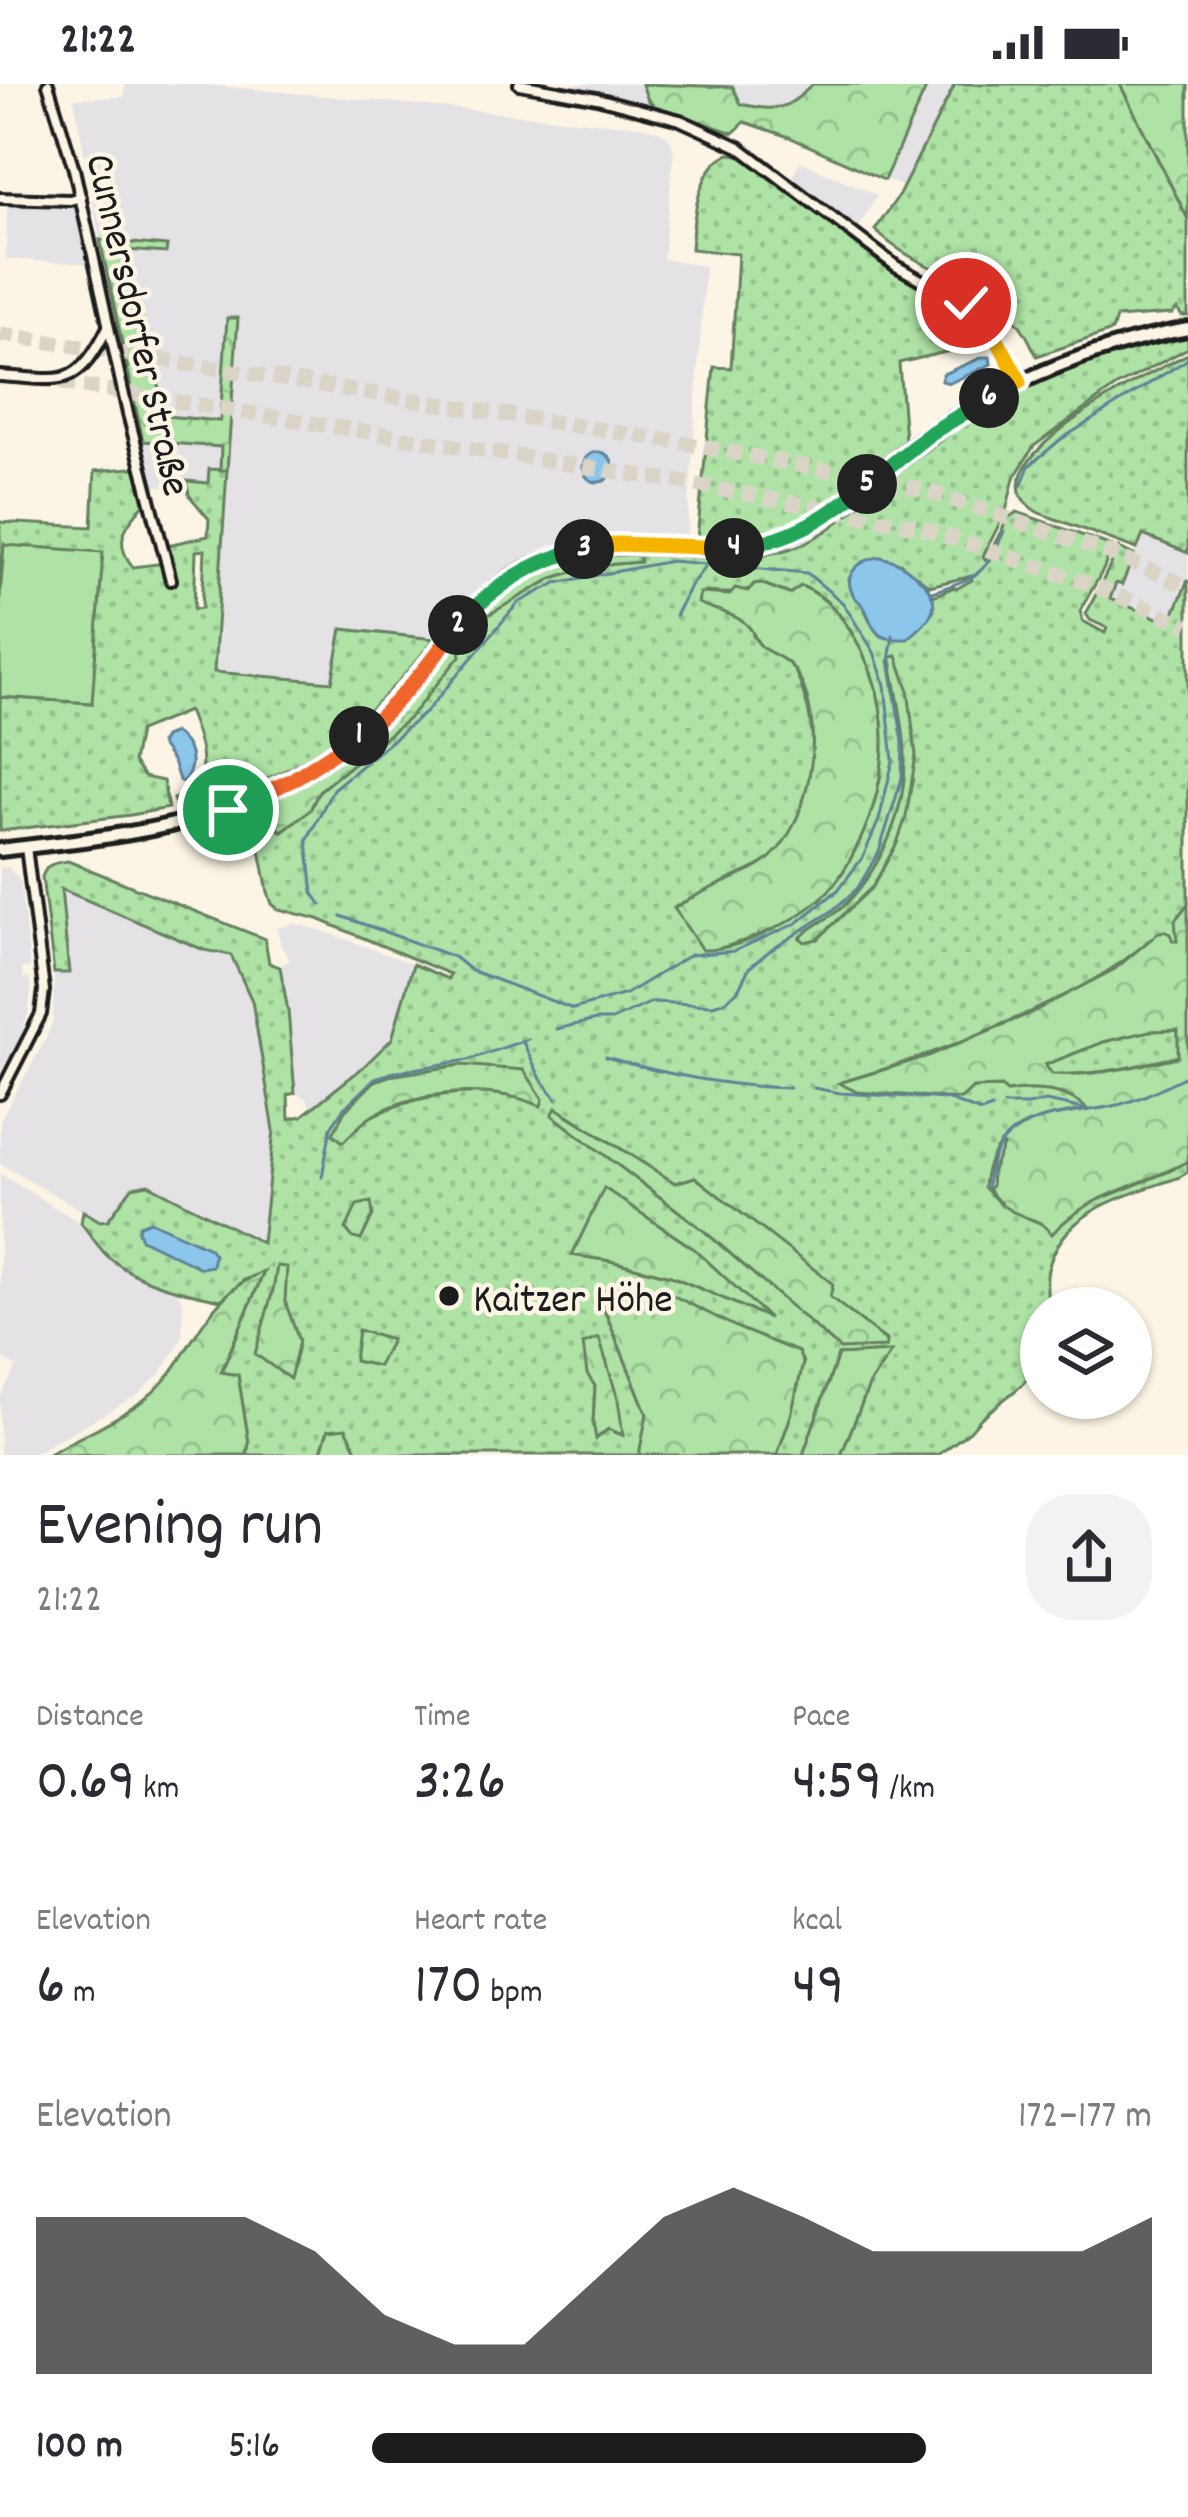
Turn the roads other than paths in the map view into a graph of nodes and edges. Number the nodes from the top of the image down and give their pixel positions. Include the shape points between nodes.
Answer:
1 (48, 84) edge
2 (519, 84) edge
3 (0, 197) edge
4 (80, 197) junction
5 (108, 327) junction
6 (1188, 329) edge
7 (0, 376) edge
8 (1020, 382) junction
9 (171, 580) dead end
10 (26, 847) junction
11 (0, 850) edge
12 (0, 1094) edge

1 - 4 street, Cunnersdorfer Straße
2 - 8 street via 680,120 739,147 896,266 979,312
3 - 4 street
4 - 5 street, Cunnersdorfer Straße
5 - 7 street via 73,376
5 - 9 street, Cunnersdorfer Straße
6 - 8 main road via 1113,346
8 - 10 main road via 931,433 839,508 789,536 725,549 617,544 524,570 478,603 382,717 316,766 246,803 172,826
10 - 11 main road
10 - 12 street via 44,990 41,1014

